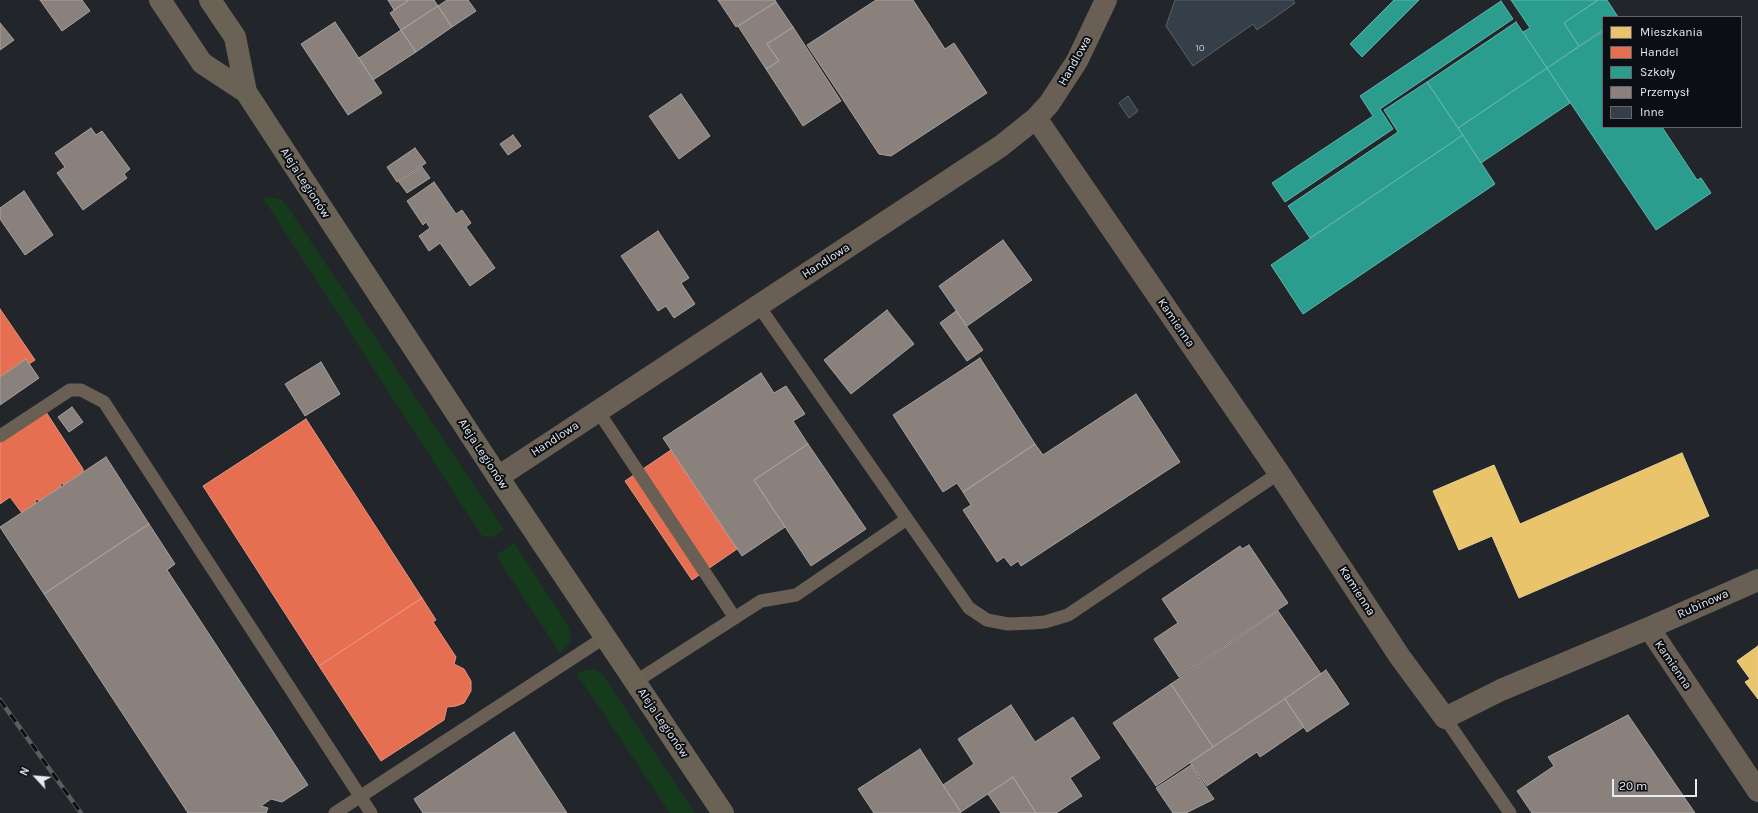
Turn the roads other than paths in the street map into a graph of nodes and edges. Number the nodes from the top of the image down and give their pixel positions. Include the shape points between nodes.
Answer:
1 (160, 0) edge
2 (210, 0) edge
3 (1106, 0) edge
4 (246, 92) junction
5 (1036, 118) junction
6 (758, 306) junction
7 (598, 411) junction
8 (0, 436) edge
9 (1279, 473) junction
10 (498, 477) junction
11 (907, 519) junction
12 (1758, 580) edge
13 (735, 618) junction
14 (1648, 628) junction
15 (605, 637) junction
16 (635, 682) junction
17 (1445, 718) junction
18 (1758, 791) edge
19 (360, 796) junction
20 (335, 813) edge
21 (371, 813) edge
22 (723, 813) edge
23 (1510, 813) edge

1 - 4 main road, Aleja Legionów via 202,64
2 - 4 main road, Aleja Legionów via 235,37
3 - 5 street, Handlowa via 1065,82
4 - 10 main road, Aleja Legionów
5 - 6 street, Handlowa via 1001,146
5 - 9 street, Kamienna
6 - 7 street, Handlowa
6 - 11 lane
7 - 10 street, Handlowa
7 - 13 lane
8 - 19 lane via 70,390 81,390 104,402
9 - 11 lane via 1068,615 1045,622 1008,624 987,620 969,608
9 - 17 street, Kamienna via 1400,657
10 - 15 main road, Aleja Legionów
11 - 13 lane via 796,594 762,602
12 - 14 street, Rubinowa
13 - 16 lane
14 - 17 street, Kamienna via 1501,690
14 - 18 street, Kamienna
15 - 16 main road, Aleja Legionów
15 - 19 lane
16 - 22 main road, Aleja Legionów
17 - 23 lane
19 - 20 lane
19 - 21 lane

